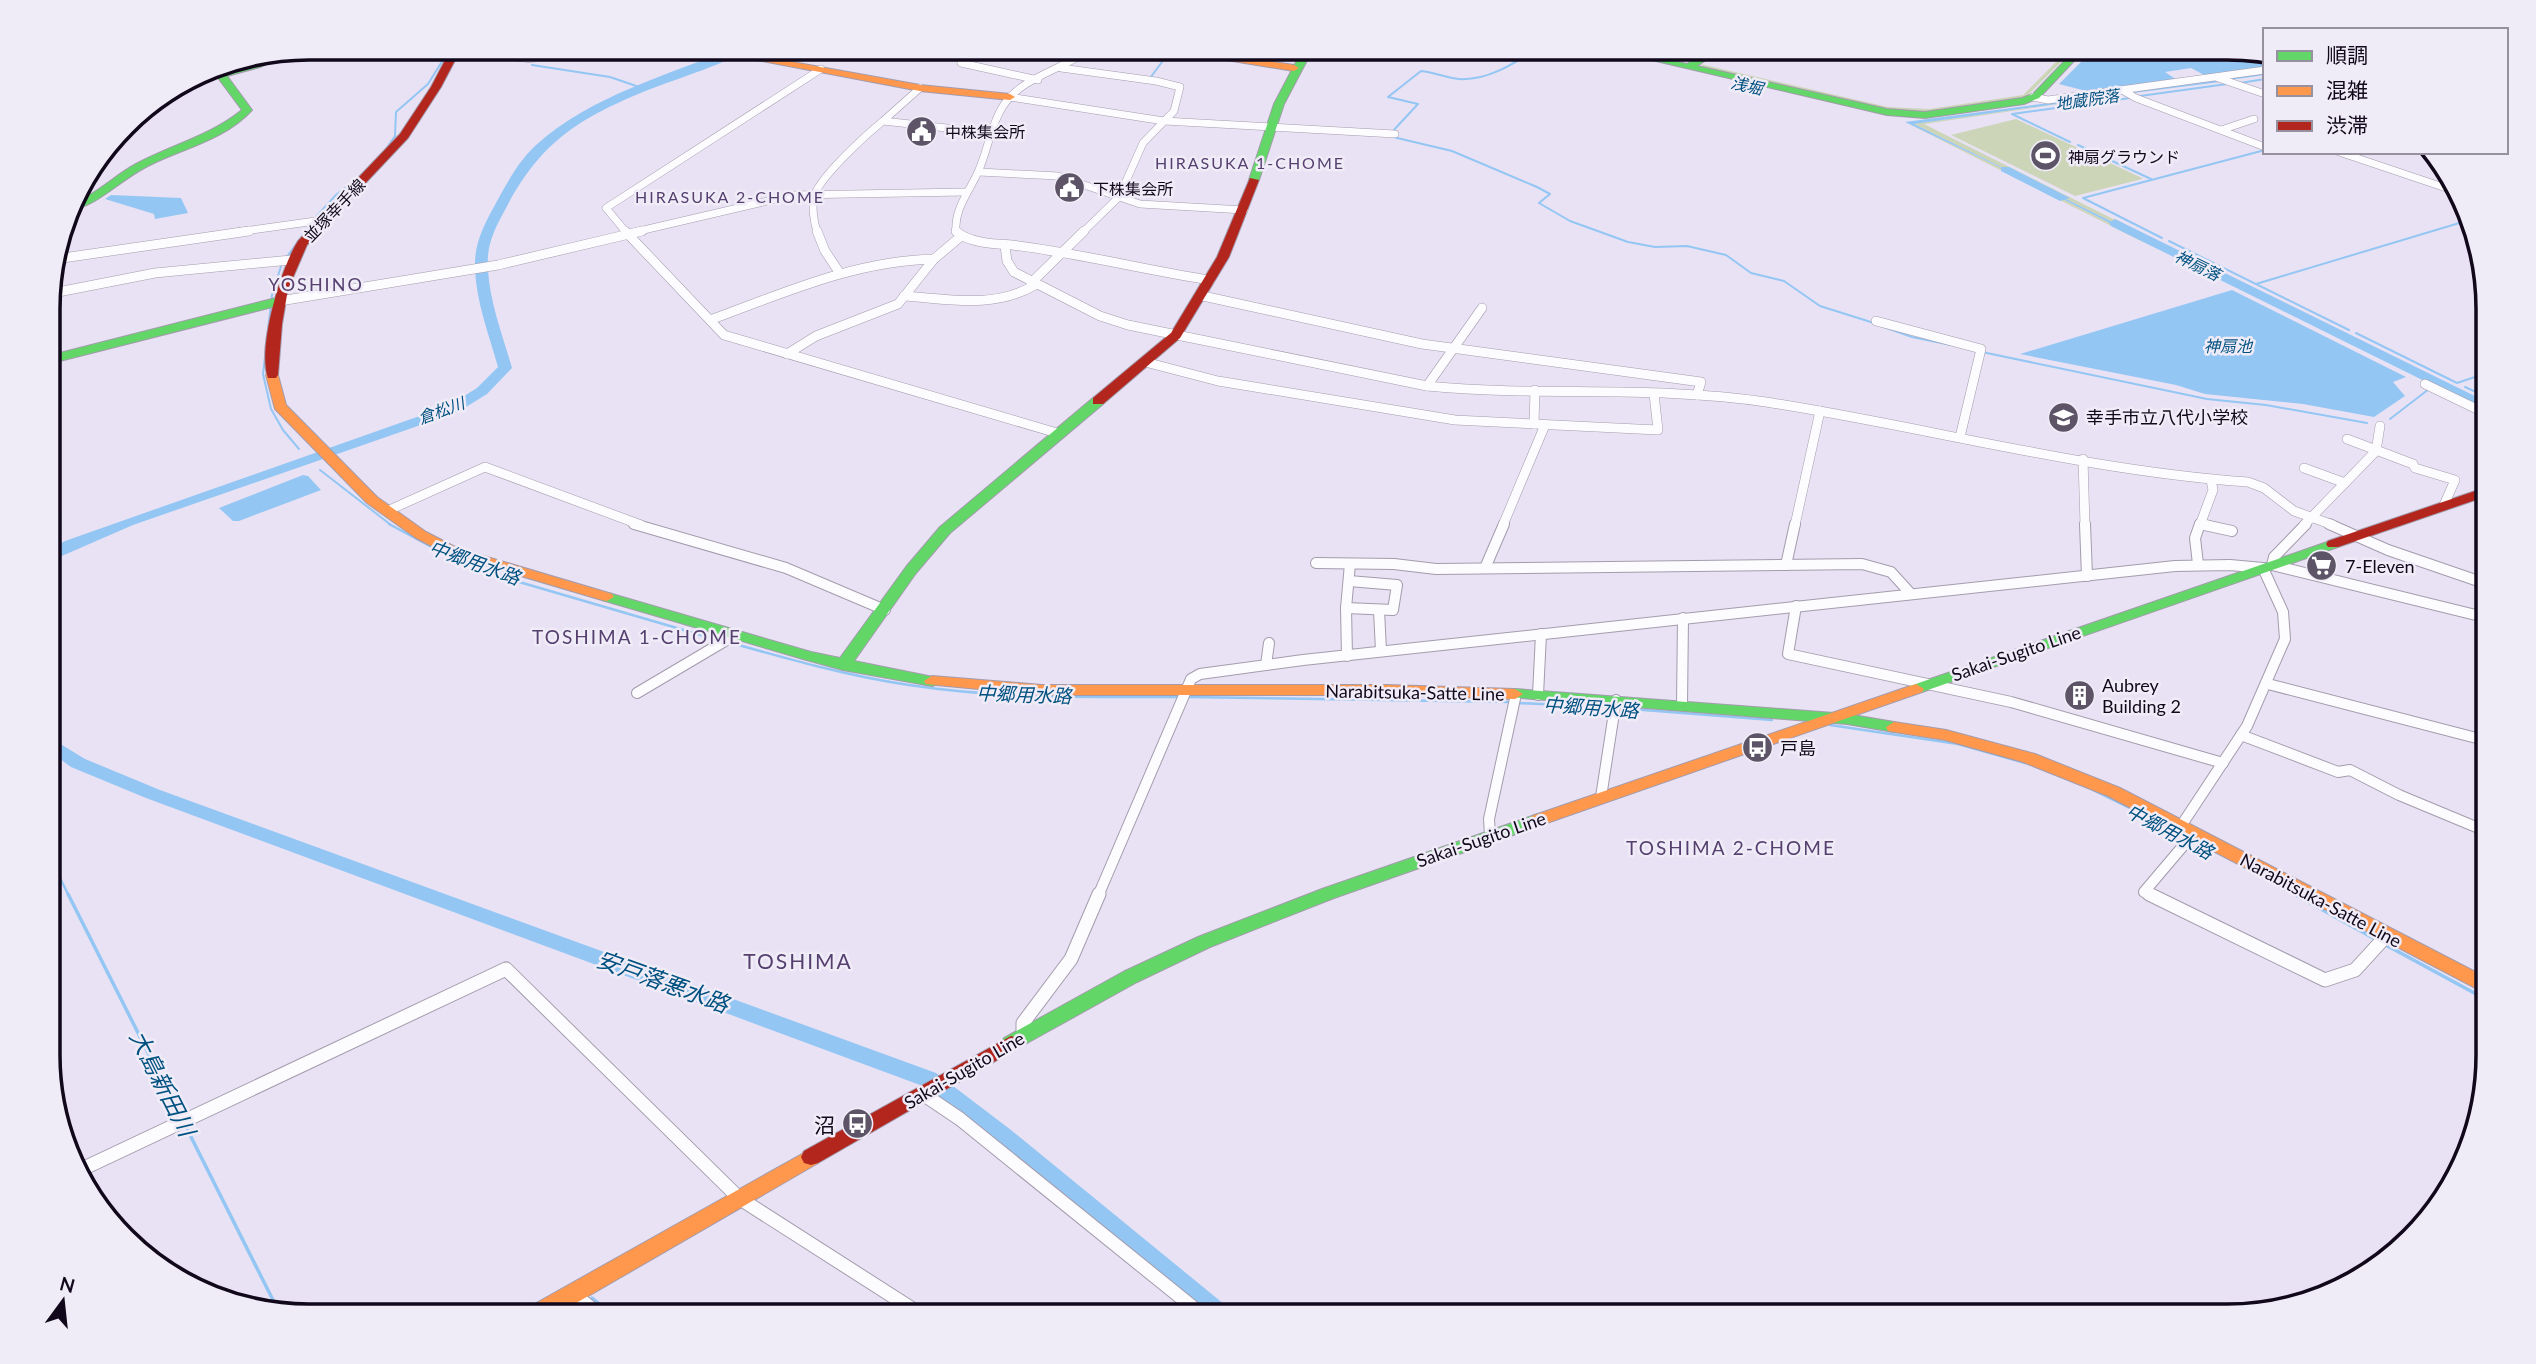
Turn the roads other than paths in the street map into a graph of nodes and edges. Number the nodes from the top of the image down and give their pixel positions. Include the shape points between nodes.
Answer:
1 (451, 60) edge
2 (763, 60) edge
3 (966, 60) edge
4 (1077, 60) edge
5 (1240, 60) edge
6 (1300, 60) edge
7 (1658, 60) edge
8 (1700, 60) edge
9 (2070, 60) edge
10 (258, 64) edge
11 (1689, 67) junction
12 (1061, 68) junction
13 (1294, 68) junction
14 (821, 69) junction
15 (2263, 71) edge
16 (227, 73) edge
17 (221, 75) edge
18 (2215, 77) junction
19 (1038, 80) junction
20 (920, 88) junction
21 (2122, 90) junction
22 (2263, 93) edge
23 (1010, 97) junction
24 (2033, 97) junction
25 (2254, 119) dead end
26 (883, 121) junction
27 (1164, 121) junction
28 (1272, 127) junction
29 (2221, 131) junction
30 (992, 132) junction
31 (1395, 134) dead end
32 (2263, 146) edge
33 (2345, 154) edge
34 (979, 172) junction
35 (2445, 188) edge
36 (966, 192) junction
37 (815, 193) junction
38 (1119, 197) junction
39 (82, 205) edge
40 (1244, 210) junction
41 (323, 220) junction
42 (627, 235) junction
43 (960, 237) junction
44 (1005, 246) junction
45 (1062, 251) junction
46 (64, 259) edge
47 (934, 259) junction
48 (291, 260) junction
49 (839, 272) junction
50 (1210, 280) junction
51 (1033, 284) junction
52 (60, 291) edge
53 (904, 296) junction
54 (1203, 296) junction
55 (280, 301) junction
56 (1482, 308) dead end
57 (710, 320) junction
58 (1876, 321) dead end
59 (1176, 335) junction
60 (1454, 349) junction
61 (787, 354) junction
62 (60, 357) edge
63 (1145, 362) junction
64 (2425, 384) dead end
65 (1427, 386) junction
66 (1535, 390) junction
67 (1654, 394) junction
68 (1697, 395) junction
69 (2476, 409) edge
70 (1820, 411) junction
71 (1534, 424) junction
72 (1545, 425) junction
73 (2380, 426) dead end
74 (1057, 433) junction
75 (1959, 437) junction
76 (2347, 439) dead end
77 (2376, 448) junction
78 (332, 458) joint
79 (2083, 458) junction
80 (2304, 468) dead end
81 (2211, 480) junction
82 (2345, 483) junction
83 (2476, 495) edge
84 (2444, 505) junction
85 (387, 511) junction
86 (2311, 517) junction
87 (2200, 524) junction
88 (2232, 531) dead end
89 (2357, 537) junction
90 (1316, 563) dead end
91 (1350, 564) junction
92 (2198, 564) junction
93 (1786, 565) junction
94 (2268, 567) junction
95 (1485, 568) junction
96 (2087, 576) junction
97 (2476, 580) edge
98 (1349, 581) junction
99 (1911, 594) junction
100 (1796, 606) junction
101 (1346, 608) junction
102 (884, 610) junction
103 (1379, 610) junction
104 (2476, 615) edge
105 (1683, 618) junction
106 (1541, 634) junction
107 (729, 640) junction
108 (1269, 643) dead end
109 (1381, 651) junction
110 (1347, 656) junction
111 (844, 665) junction
112 (1266, 665) junction
113 (1929, 683) junction
114 (2268, 684) junction
115 (1186, 691) junction
116 (637, 694) dead end
117 (1516, 694) junction
118 (1538, 695) junction
119 (1616, 700) junction
120 (1682, 705) junction
121 (1772, 712) junction
122 (1831, 718) junction
123 (1782, 735) junction
124 (2241, 735) junction
125 (2476, 738) edge
126 (2223, 762) junction
127 (1601, 797) junction
128 (2476, 827) edge
129 (2187, 829) junction
130 (1490, 835) junction
131 (2388, 935) junction
132 (2476, 982) edge
133 (1023, 1036) junction
134 (926, 1092) junction
135 (86, 1167) edge
136 (739, 1198) junction
137 (576, 1291) junction
138 (554, 1304) edge
139 (586, 1304) edge
140 (905, 1304) edge
141 (1189, 1304) edge

1 - 41 main road, 並塚幸手線 via 404,135
2 - 14 main road
3 - 19 street via 961,63
4 - 12 street
5 - 13 main road
6 - 13 main road
7 - 11 main road
8 - 11 main road
9 - 24 main road
10 - 16 main road
11 - 24 main road via 1906,114 1938,114
12 - 19 street
12 - 27 street via 1180,85 1174,111
13 - 28 main road
14 - 20 main road
14 - 42 street via 606,208
15 - 18 street
17 - 39 main road via 247,110 207,140 176,148 135,169
18 - 21 street
18 - 22 street
19 - 23 street
20 - 23 main road
20 - 26 street
21 - 24 street via 2048,100
21 - 29 street
23 - 27 street
23 - 30 street
25 - 29 street
26 - 30 street
26 - 37 street via 858,141
27 - 28 street
27 - 38 street via 1143,143
28 - 31 street
28 - 40 main road
29 - 32 street
30 - 34 street
33 - 35 street
34 - 36 street
34 - 38 street via 1058,176
36 - 37 street
36 - 43 street via 955,227
37 - 42 street via 754,203
37 - 49 street via 814,226
38 - 40 street via 1140,204
38 - 45 street
40 - 50 main road
41 - 46 street
41 - 48 main road, 並塚幸手線
42 - 55 street via 472,270
42 - 57 street
43 - 44 street
43 - 47 street
44 - 45 street
44 - 51 street via 1014,272
45 - 50 street
45 - 51 street
47 - 49 street via 900,259
47 - 53 street
48 - 52 street via 155,273
48 - 55 main road, 並塚幸手線
49 - 57 street
50 - 54 main road
51 - 53 street via 1014,298
51 - 59 street via 1100,316
53 - 61 street via 898,304 816,336
54 - 59 main road
54 - 60 street
55 - 62 main road
55 - 78 main road, 並塚幸手線 via 272,374 275,393 280,406
56 - 60 street
57 - 61 street via 724,335
58 - 75 street via 1981,349
59 - 63 main road
59 - 65 street
60 - 65 street
60 - 68 street via 1641,370 1701,382
61 - 74 street
63 - 71 street via 1218,381 1455,420
63 - 74 main road
64 - 69 street
65 - 66 street
66 - 67 street
66 - 71 street
67 - 68 street
67 - 72 street via 1658,430
68 - 70 street
70 - 75 street
70 - 93 street
71 - 72 street
72 - 95 street
73 - 77 street
74 - 102 main road via 945,530
75 - 79 street
76 - 77 street
77 - 82 street
77 - 84 street via 2415,468 2455,480
78 - 85 main road, Narabitsuka-Satte Line
79 - 81 street
79 - 96 street
80 - 82 street
81 - 86 street via 2260,485 2288,508
81 - 87 street via 2213,490
82 - 86 street
83 - 84 main road, Sakai-Sugito Line
84 - 89 main road, Sakai-Sugito Line
85 - 102 street via 485,467 624,521 786,568
85 - 107 main road, Narabitsuka-Satte Line via 421,535 472,558
86 - 89 street
86 - 94 street
87 - 88 street
87 - 92 street via 2195,538
89 - 94 main road, Sakai-Sugito Line
89 - 97 street
90 - 91 street
91 - 95 street
91 - 98 street
92 - 94 street
92 - 96 street
93 - 95 street
93 - 99 street via 1884,567 1895,572
94 - 104 street
94 - 113 main road, Sakai-Sugito Line
94 - 114 street via 2288,631
96 - 99 street
98 - 101 street
98 - 103 street via 1397,585 1393,610
99 - 100 street
100 - 105 street
100 - 113 street via 1788,654
101 - 103 street
101 - 110 street
102 - 111 main road
103 - 109 street
105 - 106 street
105 - 120 street
106 - 109 street
106 - 118 street
107 - 111 main road, Narabitsuka-Satte Line
107 - 116 street
108 - 112 street
109 - 110 street
110 - 112 street
111 - 115 main road, Narabitsuka-Satte Line via 976,686
112 - 115 street via 1200,674 1191,679
113 - 122 main road, Sakai-Sugito Line
113 - 126 street
114 - 124 street
114 - 125 street
115 - 117 main road, Narabitsuka-Satte Line
115 - 133 street via 1071,959 1023,1023
117 - 118 main road, Narabitsuka-Satte Line
117 - 130 street via 1489,820
118 - 119 main road, Narabitsuka-Satte Line
119 - 120 main road, Narabitsuka-Satte Line
119 - 127 street
120 - 121 main road, Narabitsuka-Satte Line
121 - 122 main road, Narabitsuka-Satte Line
121 - 123 main road via 1783,723
122 - 123 main road, Sakai-Sugito Line
122 - 129 main road, Narabitsuka-Satte Line via 1922,730 2006,750 2114,792
123 - 127 main road, Sakai-Sugito Line
124 - 126 street
124 - 128 street via 2338,772 2350,770
126 - 129 street
127 - 130 main road, Sakai-Sugito Line
129 - 131 main road, Narabitsuka-Satte Line
129 - 131 street via 2144,892 2325,980 2355,970
130 - 133 main road, Sakai-Sugito Line via 1202,943
131 - 132 main road, Narabitsuka-Satte Line
133 - 134 main road, Sakai-Sugito Line
134 - 136 main road, Sakai-Sugito Line
134 - 141 street
135 - 136 street via 506,969
136 - 137 main road, Sakai-Sugito Line
136 - 140 street
137 - 138 main road, Sakai-Sugito Line
137 - 139 street

